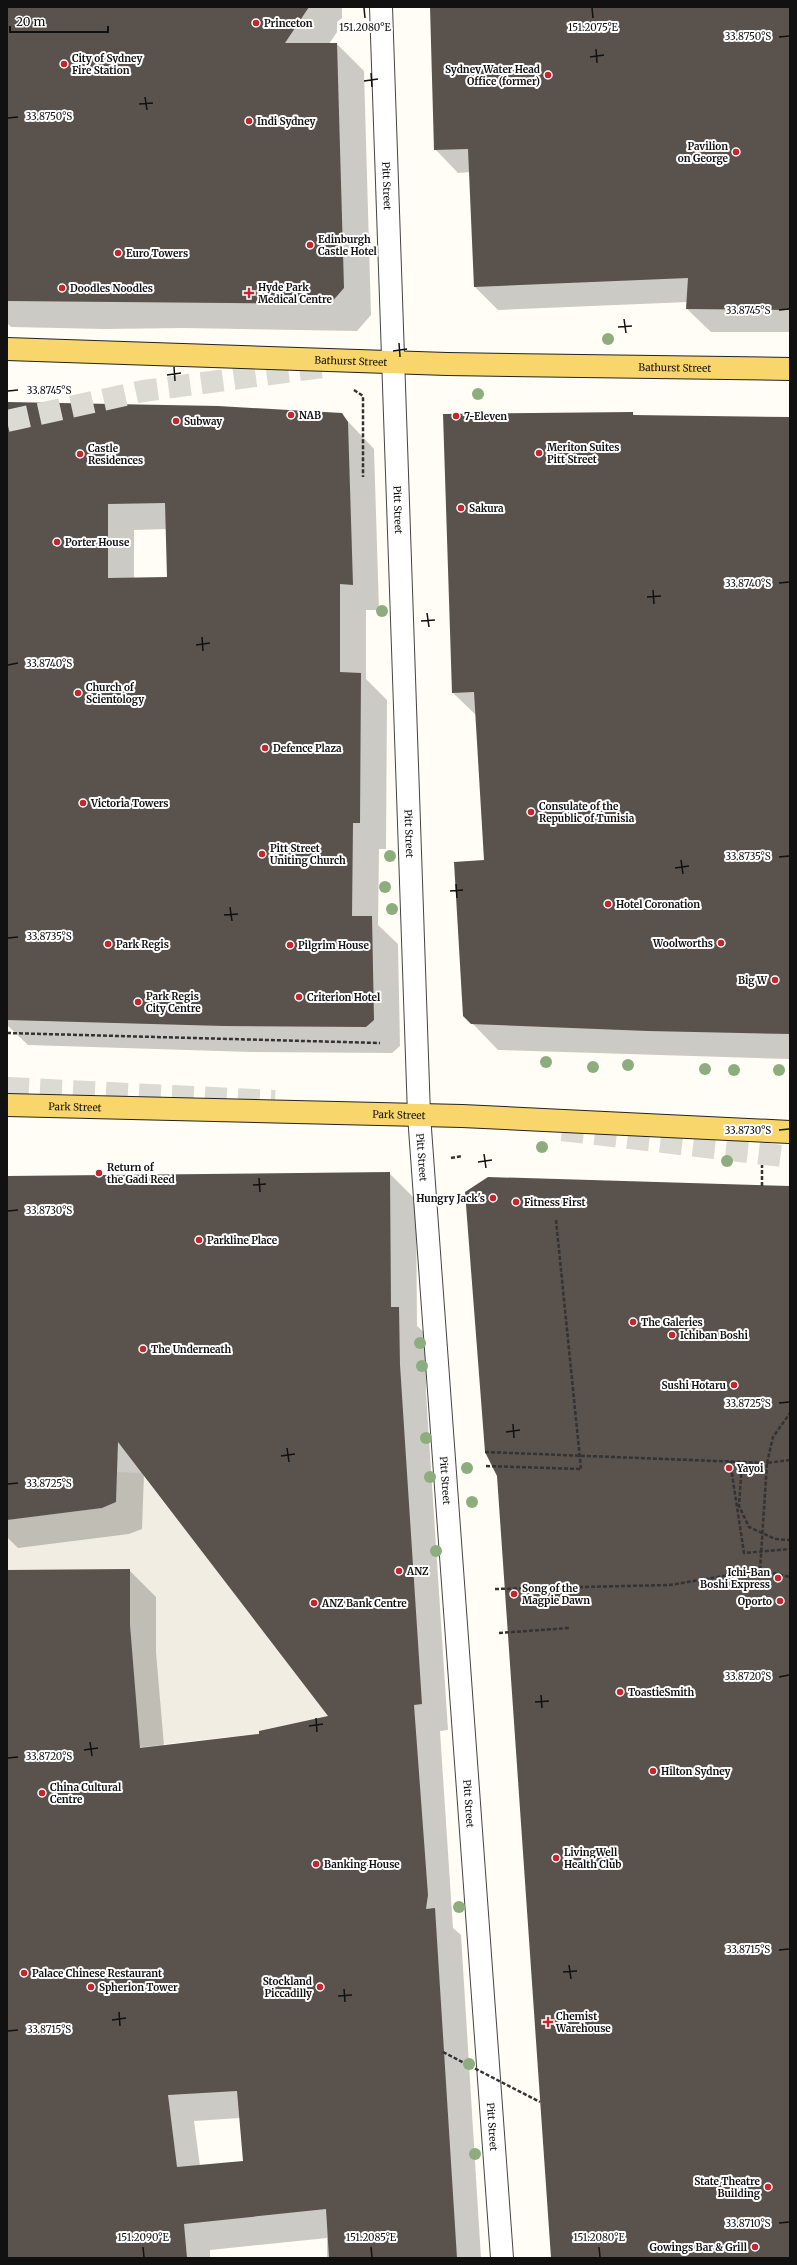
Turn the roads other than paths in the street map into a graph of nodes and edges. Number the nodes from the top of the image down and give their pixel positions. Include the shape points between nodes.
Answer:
1 (381, 7) edge
2 (7, 349) edge
3 (394, 362) junction
4 (790, 369) edge
5 (7, 1105) edge
6 (418, 1115) junction
7 (790, 1132) edge
8 (502, 2258) edge

1 - 3 street, Pitt Street
2 - 3 main road, Bathurst Street
3 - 4 main road, Bathurst Street
3 - 6 street, Pitt Street
5 - 6 main road, Park Street
6 - 7 main road, Park Street
6 - 8 street, Pitt Street

